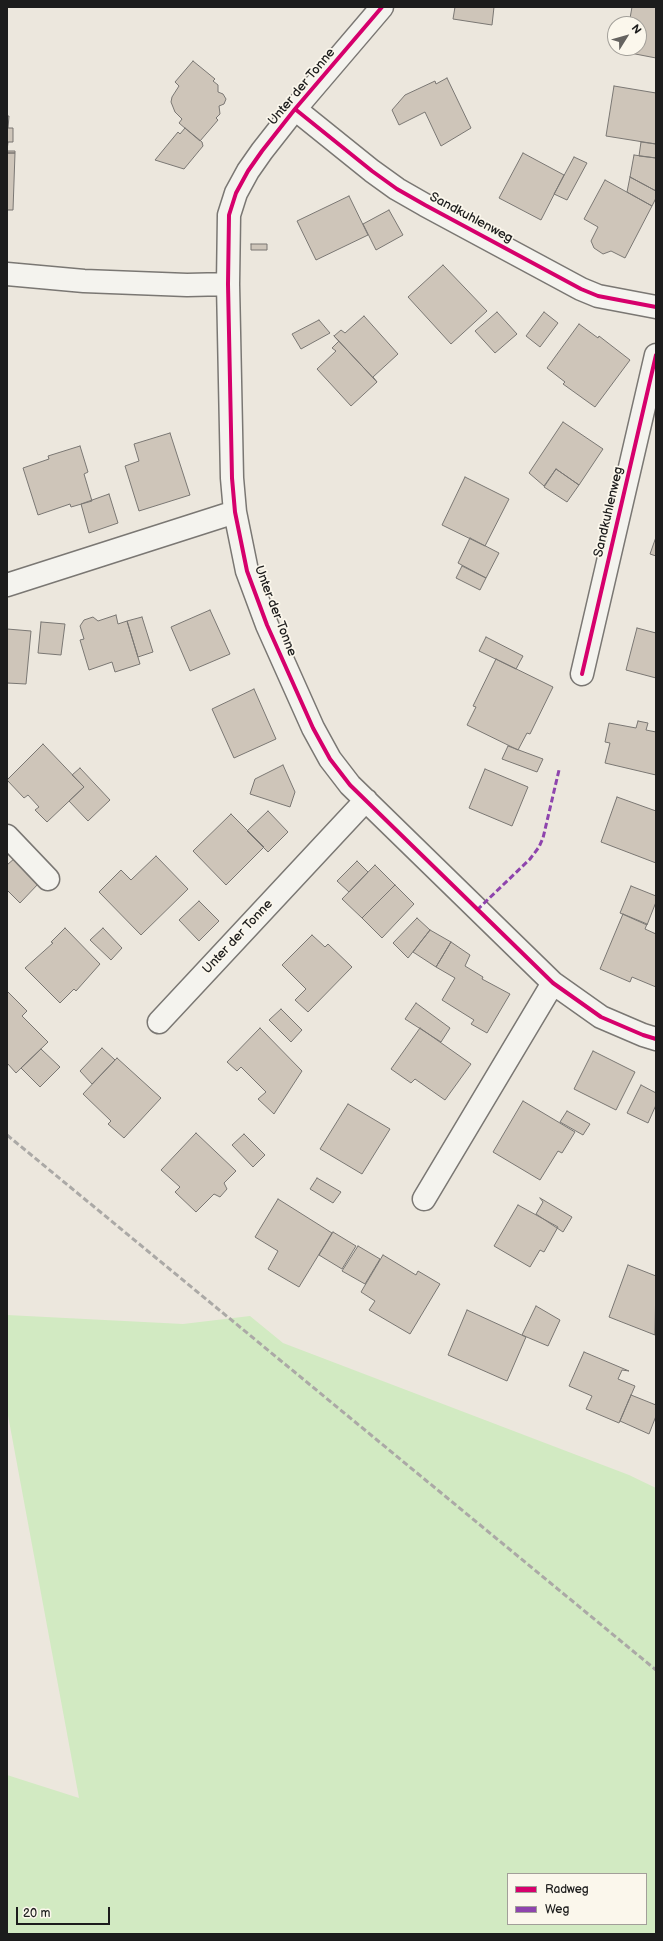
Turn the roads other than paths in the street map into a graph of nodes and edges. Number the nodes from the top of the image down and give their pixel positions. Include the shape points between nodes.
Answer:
1 (382, 7) edge
2 (295, 109) junction
3 (7, 274) edge
4 (228, 284) junction
5 (656, 308) edge
6 (656, 355) edge
7 (235, 512) junction
8 (7, 585) edge
9 (582, 674) dead end
10 (366, 800) junction
11 (7, 836) edge
12 (48, 879) dead end
13 (553, 983) junction
14 (159, 1022) dead end
15 (656, 1038) edge
16 (424, 1199) dead end

1 - 2 street, Unter der Tonne
2 - 4 street, Unter der Tonne via 248,171 236,194 229,215
2 - 5 street, Sandkuhlenweg via 372,171 425,205 581,289 598,296
3 - 4 street via 84,281
4 - 7 street, Unter der Tonne
6 - 9 street, Sandkuhlenweg
7 - 8 street
7 - 10 street, Unter der Tonne via 255,597 303,706 330,759 350,785
10 - 13 street, Unter der Tonne
10 - 14 street, Unter der Tonne
11 - 12 street
13 - 15 street, Unter der Tonne via 601,1017
13 - 16 street

